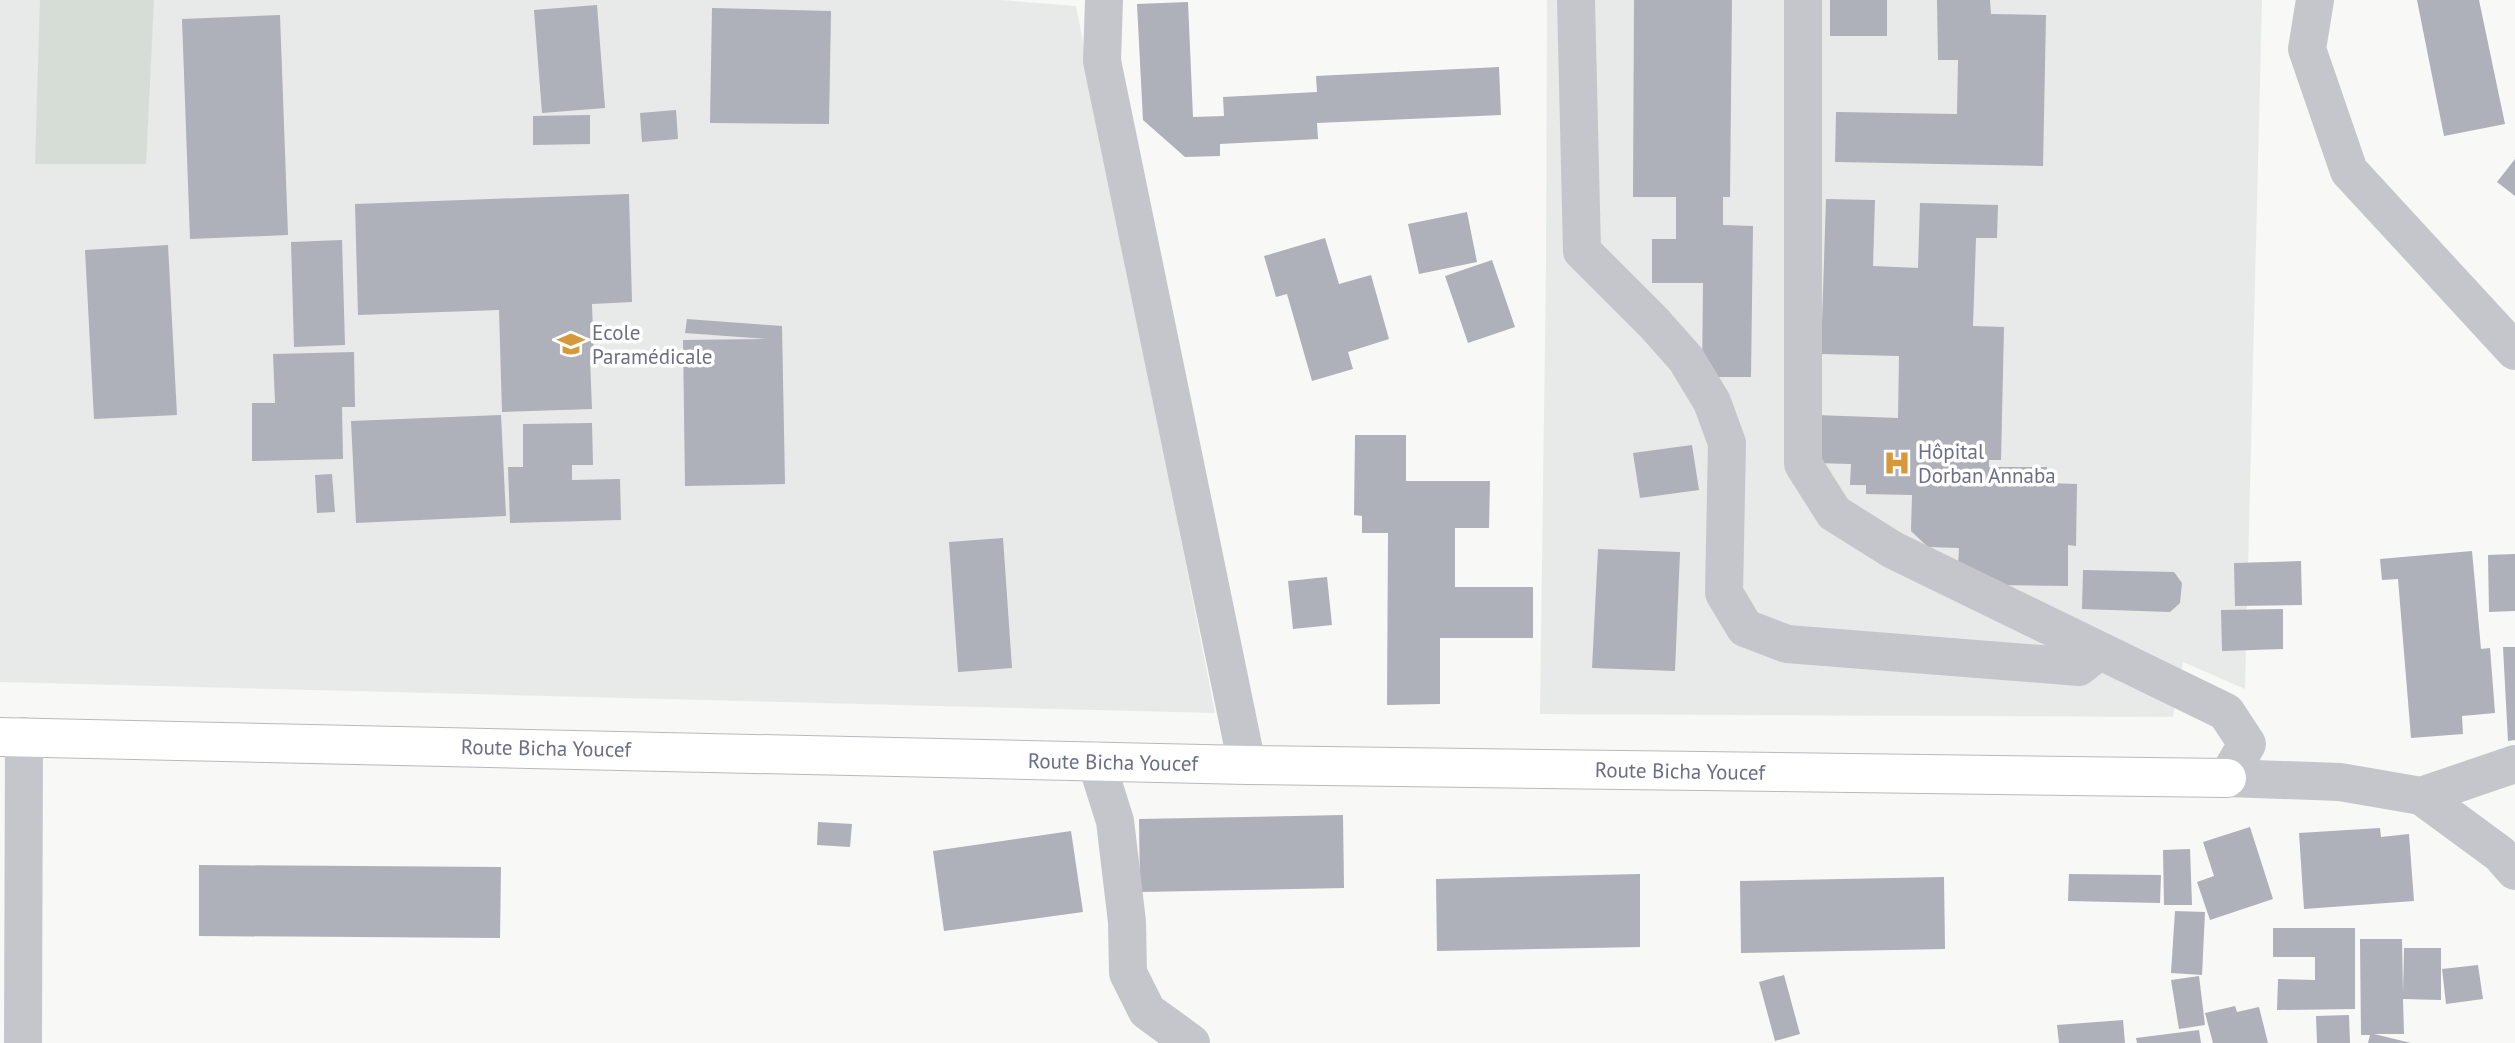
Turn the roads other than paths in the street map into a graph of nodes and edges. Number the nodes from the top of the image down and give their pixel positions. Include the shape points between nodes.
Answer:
1 (1104, 0) edge
2 (1576, 0) edge
3 (1803, 0) edge
4 (2315, 0) edge
5 (2515, 351) edge
6 (2099, 651) junction
7 (12, 736) edge
8 (1096, 761) junction
9 (2515, 764) edge
10 (1248, 765) junction
11 (2227, 778) junction
12 (2421, 796) junction
13 (2515, 871) edge
14 (23, 1043) edge
15 (1191, 1043) edge

1 - 10 street via 1102,61
2 - 6 street via 1582,251 1686,359 1712,402 1727,443 1724,593 1745,628 1787,644 2079,667
3 - 6 street via 1803,464 1835,513 1893,550
4 - 5 street via 2307,49 2349,171
6 - 11 street via 2226,712 2247,744
7 - 8 main road, Route Bicha Youcef
7 - 14 street
8 - 10 main road, Route Bicha Youcef
8 - 15 street via 1115,821 1128,973 1147,1011
9 - 12 street
10 - 11 main road, Route Bicha Youcef
11 - 12 street via 2340,782
12 - 13 street via 2500,854

